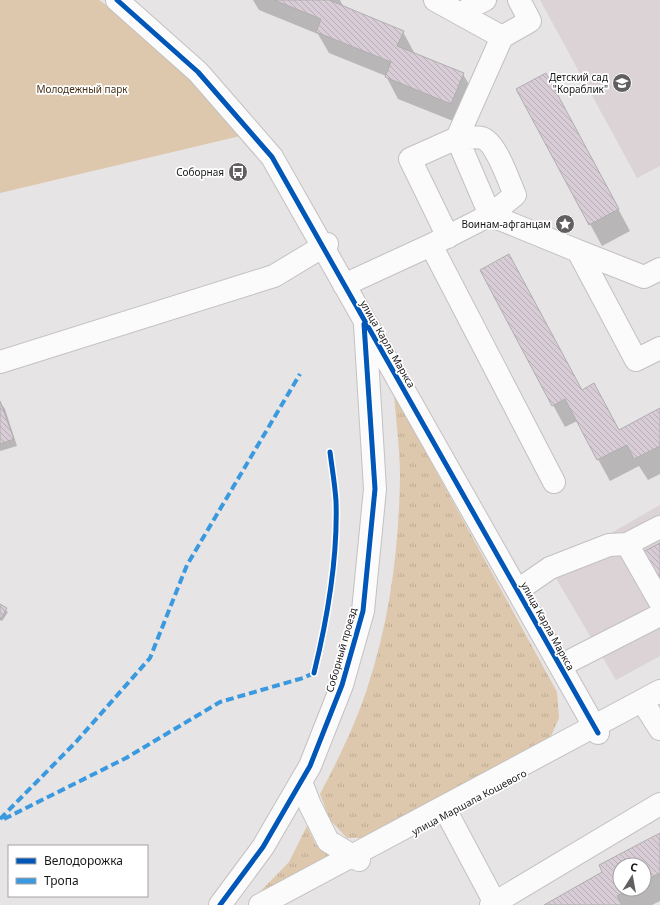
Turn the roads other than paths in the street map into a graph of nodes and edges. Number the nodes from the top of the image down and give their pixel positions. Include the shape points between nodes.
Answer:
1 (117, 0) edge
2 (127, 0) edge
3 (435, 0) edge
4 (485, 0) edge
5 (519, 0) edge
6 (466, 17) junction
7 (502, 37) junction
8 (457, 138) junction
9 (515, 195) junction
10 (490, 215) junction
11 (529, 231) junction
12 (439, 241) junction
13 (324, 246) junction
14 (578, 251) junction
15 (660, 269) edge
16 (346, 284) junction
17 (364, 315) junction
18 (660, 348) edge
19 (0, 362) edge
20 (554, 482) dead end
21 (660, 527) edge
22 (627, 544) junction
23 (520, 589) junction
24 (660, 602) edge
25 (660, 615) edge
26 (563, 665) junction
27 (655, 700) edge
28 (599, 729) junction
29 (660, 729) edge
30 (301, 782) junction
31 (660, 804) edge
32 (447, 813) junction
33 (355, 858) junction
34 (494, 904) edge
35 (220, 905) edge
36 (260, 905) edge
37 (279, 905) edge

1 - 13 street, улица Карла Маркса via 198,72 272,157
2 - 13 street via 202,66 276,152
3 - 6 street
4 - 6 street via 470,7
5 - 7 street via 530,21
6 - 7 street
7 - 8 street
8 - 9 street via 482,138 487,141 494,148
8 - 10 street
8 - 12 street via 410,159
9 - 10 street
9 - 11 street
10 - 11 street
10 - 12 street
11 - 14 street
12 - 16 street
12 - 20 street
13 - 16 street, улица Карла Маркса
13 - 19 street via 274,276
14 - 15 street via 644,277
14 - 18 street via 636,360
16 - 17 street, улица Карла Маркса
17 - 23 street, улица Карла Маркса
17 - 30 street, Соборный проезд via 375,489 363,611 342,685 310,766
21 - 22 street
22 - 23 street via 608,545 550,568
22 - 24 street
23 - 26 street, улица Карла Маркса
25 - 26 street
26 - 28 street, улица Карла Маркса
27 - 28 street, улица Маршала Кошевого
27 - 29 street
28 - 32 street, улица Маршала Кошевого
28 - 33 street
30 - 33 street via 328,841
30 - 35 street, Соборный проезд via 263,848
31 - 34 street
32 - 33 street, улица Маршала Кошевого
32 - 34 street
33 - 36 street
33 - 37 street, улица Маршала Кошевого

